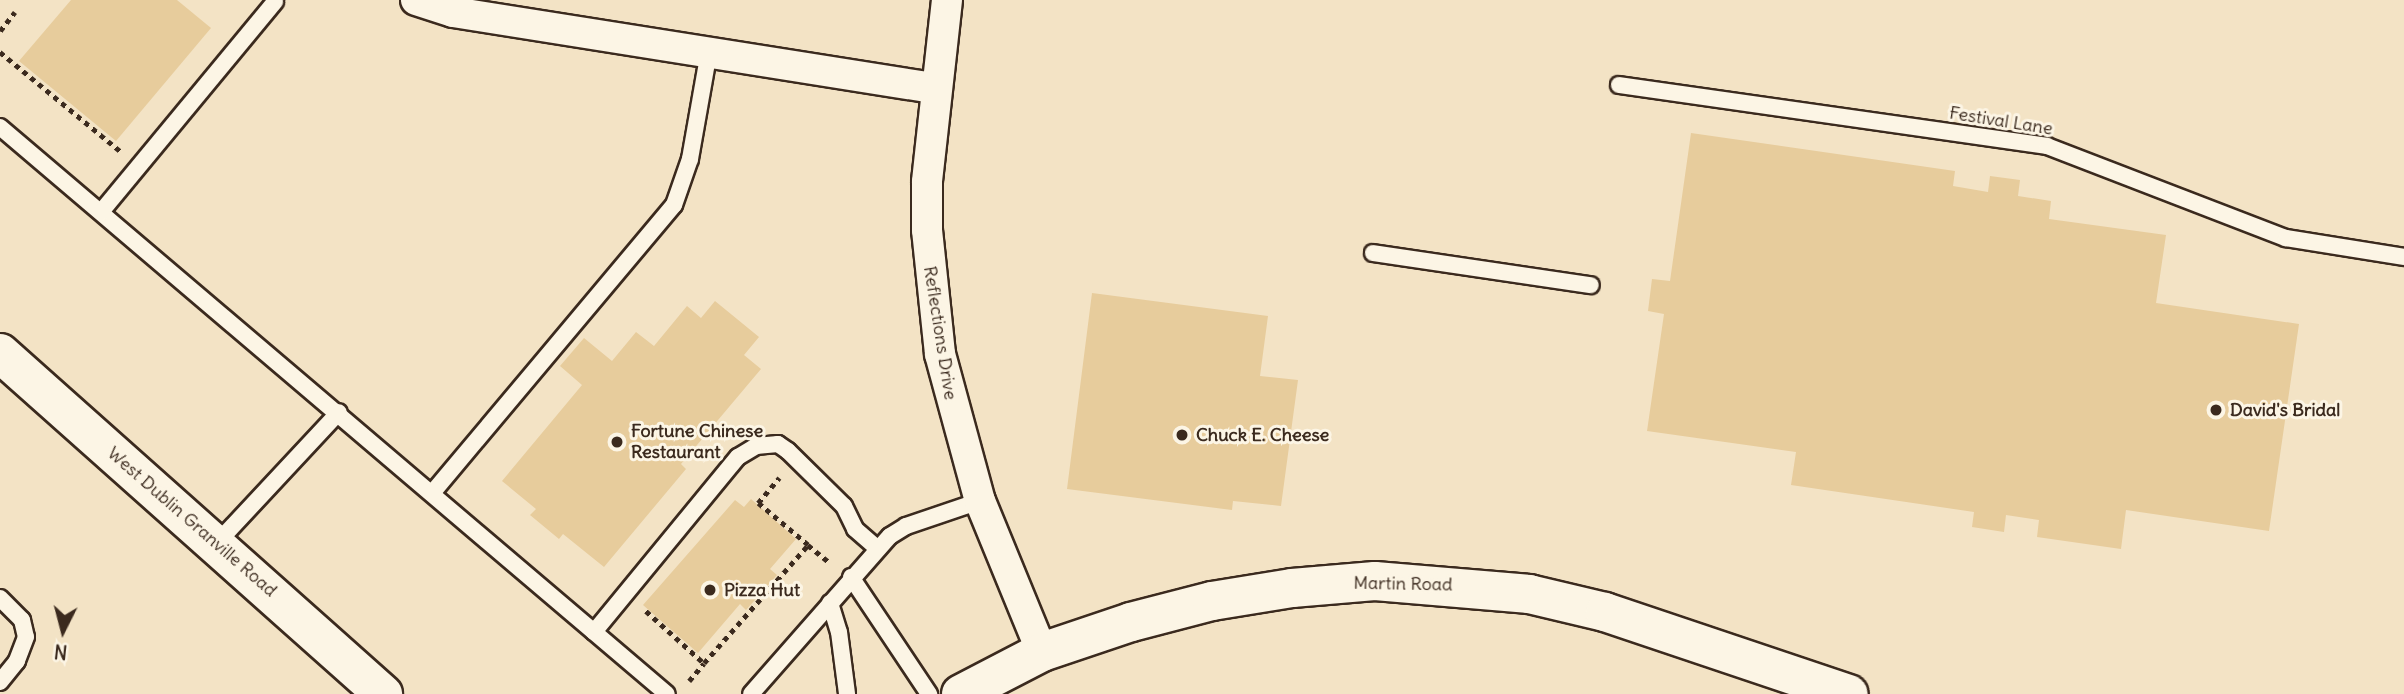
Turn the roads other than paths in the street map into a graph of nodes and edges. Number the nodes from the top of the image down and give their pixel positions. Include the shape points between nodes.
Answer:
1 (416, 0) edge
2 (947, 0) edge
3 (274, 1) edge
4 (709, 51) junction
5 (1619, 85) dead end
6 (934, 88) junction
7 (0, 127) edge
8 (101, 212) junction
9 (1373, 253) dead end
10 (2404, 257) edge
11 (1591, 285) dead end
12 (0, 353) edge
13 (339, 412) junction
14 (433, 492) junction
15 (980, 501) junction
16 (216, 544) junction
17 (877, 548) junction
18 (851, 577) junction
19 (0, 598) edge
20 (830, 603) junction
21 (594, 632) junction
22 (1042, 652) junction
23 (0, 682) edge
24 (383, 694) edge
25 (667, 694) edge
26 (751, 694) edge
27 (847, 694) edge
28 (929, 694) edge
29 (961, 694) edge
30 (1849, 694) edge

1 - 4 street via 453,12
2 - 6 street, Reflections Drive
3 - 8 lane
4 - 6 street
4 - 14 lane via 690,159 674,205
5 - 10 lane, Festival Lane via 2047,146 2286,238
6 - 15 street, Reflections Drive via 927,218 933,307 950,401
7 - 8 lane
8 - 13 lane
9 - 11 lane
12 - 16 street, West Dublin Granville Road
13 - 14 lane
13 - 16 lane
14 - 21 lane
15 - 17 lane via 906,526
15 - 22 street, Reflections Drive
16 - 24 street, West Dublin Granville Road
17 - 18 lane
17 - 21 lane via 855,529 844,506 778,444 746,450
18 - 20 lane
18 - 28 lane
19 - 23 lane via 22,620 26,637 17,661
20 - 26 lane
20 - 27 lane via 839,632
21 - 25 lane
22 - 29 street, Martin Road
22 - 30 street, Martin Road via 1212,601 1292,588 1375,581 1462,585 1529,594 1605,612

